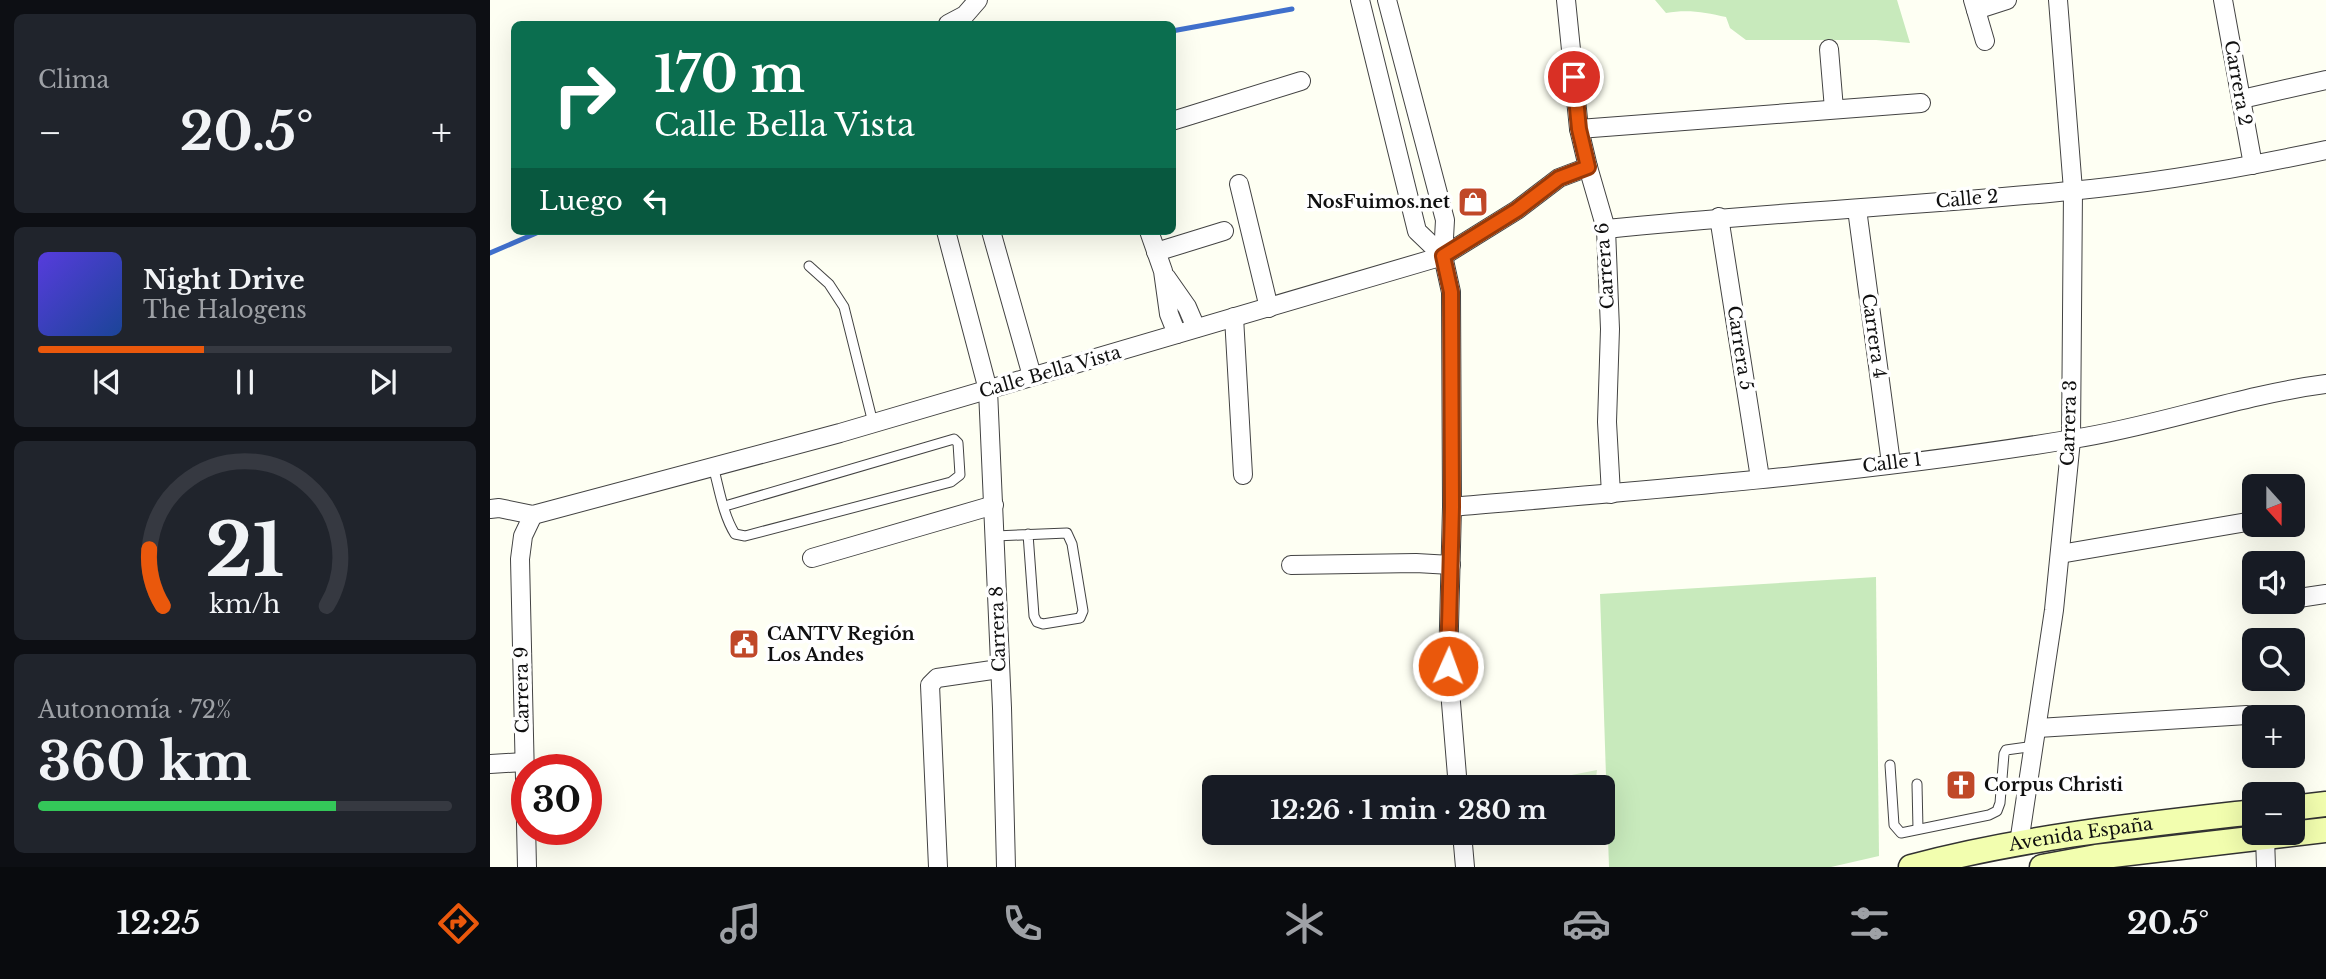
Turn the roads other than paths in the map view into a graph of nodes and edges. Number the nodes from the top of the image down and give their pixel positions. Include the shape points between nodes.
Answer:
1 (978, 0) edge
2 (1360, 0) edge
3 (1387, 0) edge
4 (1566, 0) edge
5 (2007, 0) edge
6 (2058, 0) edge
7 (2223, 0) edge
8 (1975, 5) edge
9 (954, 21) edge
10 (1985, 41) dead end
11 (1829, 50) dead end
12 (2326, 80) edge
13 (1301, 81) dead end
14 (2242, 99) junction
15 (1922, 103) dead end
16 (1834, 109) junction
17 (1176, 120) edge
18 (1579, 129) junction
19 (2326, 150) edge
20 (2253, 165) junction
21 (1588, 167) junction
22 (1239, 184) dead end
23 (2073, 191) junction
24 (1857, 209) junction
25 (1719, 217) junction
26 (1606, 229) junction
27 (1224, 231) dead end
28 (947, 235) edge
29 (992, 235) edge
30 (1150, 235) edge
31 (1156, 253) junction
32 (1443, 256) junction
33 (809, 266) dead end
34 (1163, 271) junction
35 (1269, 308) junction
36 (1234, 317) junction
37 (1196, 328) junction
38 (1177, 334) junction
39 (1032, 376) junction
40 (2326, 384) edge
41 (988, 390) junction
42 (873, 423) junction
43 (2071, 440) junction
44 (1891, 463) junction
45 (713, 466) junction
46 (1243, 475) dead end
47 (1760, 478) junction
48 (1611, 494) junction
49 (994, 505) junction
50 (725, 506) junction
51 (1452, 507) junction
52 (490, 509) edge
53 (533, 515) junction
54 (2242, 523) edge
55 (1028, 534) junction
56 (995, 537) junction
57 (2060, 554) junction
58 (812, 558) dead end
59 (1291, 565) dead end
60 (1451, 565) junction
61 (2326, 594) edge
62 (2305, 597) edge
63 (999, 669) junction
64 (2242, 716) edge
65 (2036, 737) junction
66 (524, 754) edge
67 (511, 763) edge
68 (490, 764) edge
69 (1890, 765) dead end
70 (1457, 775) edge
71 (1917, 784) dead end
72 (2326, 804) edge
73 (2305, 806) edge
74 (2242, 813) edge
75 (1918, 829) junction
76 (2326, 830) edge
77 (2305, 832) edge
78 (2242, 840) edge
79 (2019, 843) junction
80 (526, 845) edge
81 (1463, 845) edge
82 (2265, 845) edge
83 (527, 867) edge
84 (938, 867) edge
85 (1006, 867) edge
86 (1465, 867) edge
87 (1911, 867) edge
88 (2042, 867) edge
89 (2266, 867) edge

1 - 9 street
2 - 32 street via 1417,231
3 - 32 street via 1445,220
4 - 18 street, Carrera 6
5 - 8 street
6 - 23 street, Carrera 3
7 - 14 street, Carrera 2
8 - 10 street
11 - 16 street
12 - 14 street
13 - 17 street
14 - 20 street, Carrera 2
15 - 16 street
16 - 18 street
18 - 21 street, Carrera 6
19 - 20 street, Calle 2
20 - 23 street, Calle 2
21 - 26 street, Carrera 6
21 - 32 street, Calle Bella Vista via 1559,178
22 - 35 street
23 - 24 street, Calle 2
23 - 43 street, Carrera 3
24 - 25 street, Calle 2
24 - 44 street, Carrera 4
25 - 26 street, Calle 2
25 - 47 street, Carrera 5
26 - 48 street, Carrera 6
27 - 31 street
28 - 41 street, Carrera 8
29 - 39 street
30 - 31 street
31 - 34 street
32 - 35 street, Calle Bella Vista
32 - 51 street via 1451,292
33 - 42 lane via 829,284 844,307
34 - 37 street
34 - 38 street
35 - 36 street, Calle Bella Vista
36 - 37 street, Calle Bella Vista
36 - 46 street
37 - 38 street, Calle Bella Vista
38 - 39 street, Calle Bella Vista
39 - 41 street, Calle Bella Vista
40 - 43 street, Calle 1
41 - 42 street, Calle Bella Vista
41 - 49 street, Carrera 8
42 - 45 street, Calle Bella Vista
43 - 44 street, Calle 1
43 - 57 street, Carrera 3
44 - 47 street, Calle 1
45 - 50 lane
45 - 53 street, Calle Bella Vista
47 - 48 street, Calle 1
48 - 51 street, Calle 1
49 - 56 street, Carrera 8
49 - 58 street
50 - 50 lane via 732,528 745,536 951,482 960,475 958,443 954,439
51 - 60 street
52 - 53 street, Calle Bella Vista
53 - 66 street, Carrera 9 via 520,559
54 - 57 street
55 - 55 lane via 1067,533 1083,611 1080,618 1037,622
55 - 56 lane
56 - 63 street, Carrera 8
57 - 65 street, Carrera 3
59 - 60 street
60 - 70 street via 1448,666
61 - 62 street
63 - 84 street via 937,678 930,685
63 - 85 street, Carrera 8 via 1009,707
64 - 65 street
65 - 75 lane via 2006,750 1997,811
65 - 79 street, Carrera 3
67 - 68 street
69 - 75 lane via 1894,825 1901,833
71 - 75 lane
72 - 73 street
74 - 79 street, Avenida España
76 - 77 street, Avenida España
78 - 88 street, Avenida España
79 - 87 street, Avenida España
80 - 83 street, Carrera 9
81 - 86 street
82 - 89 street

